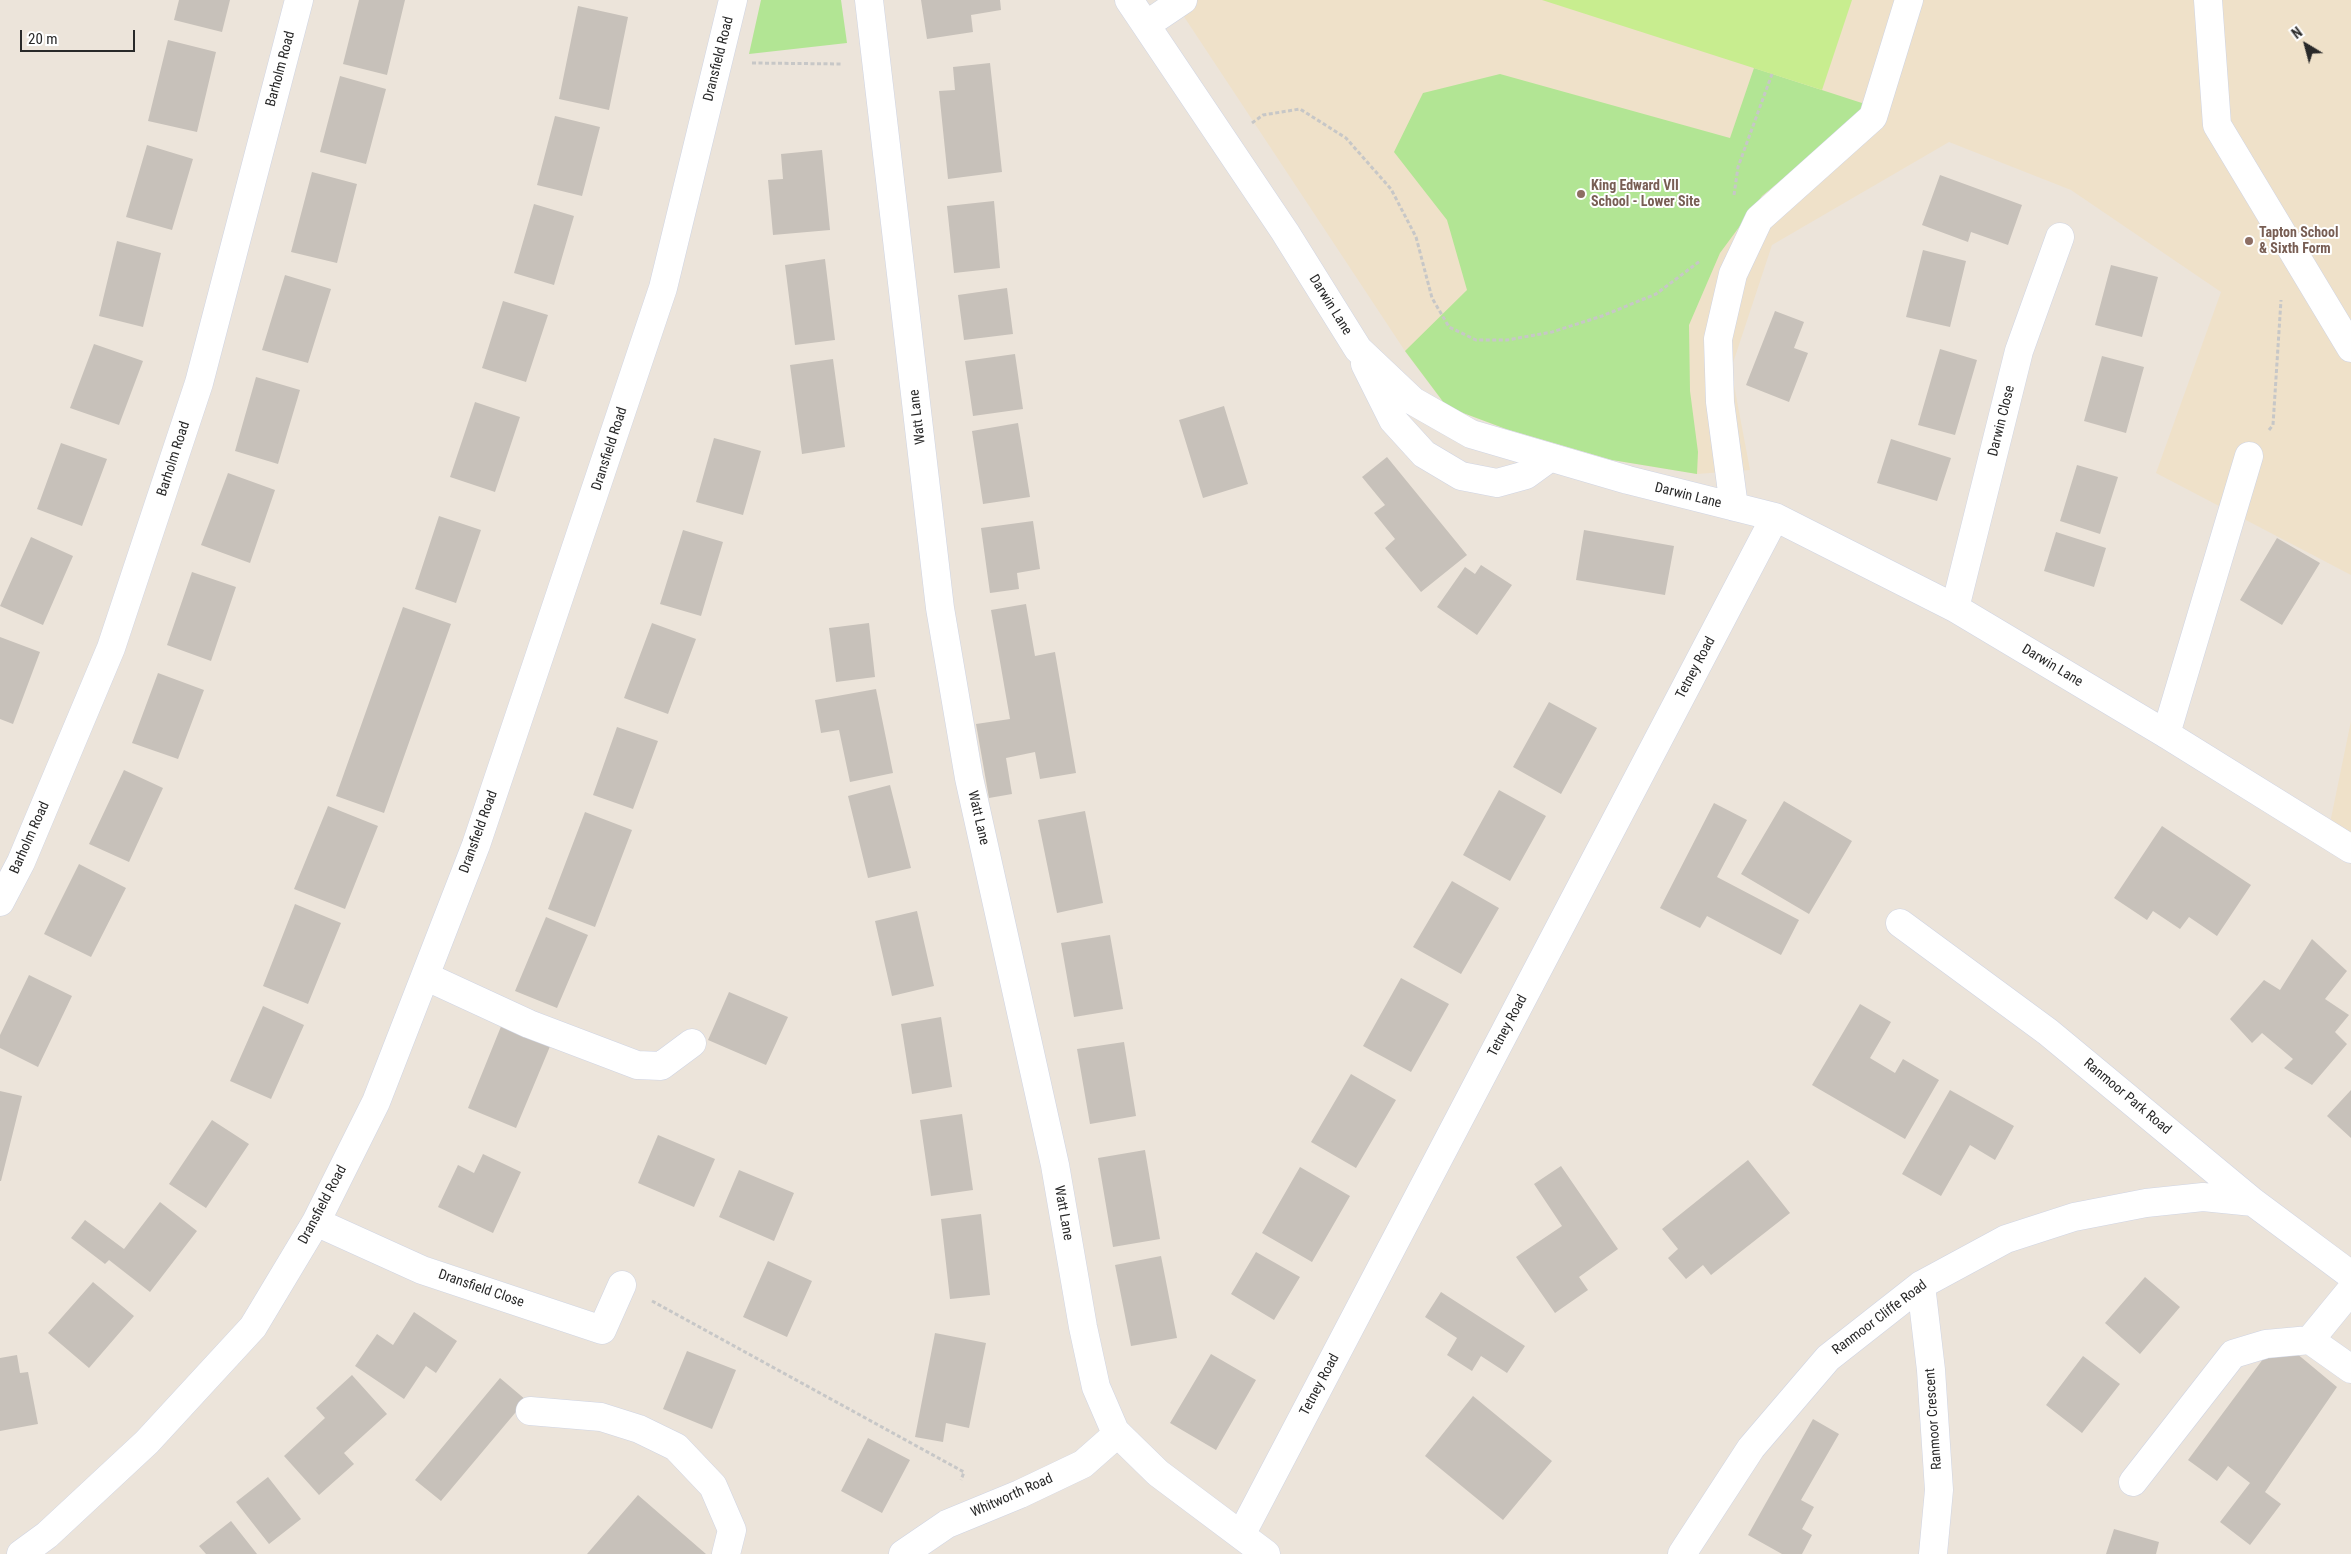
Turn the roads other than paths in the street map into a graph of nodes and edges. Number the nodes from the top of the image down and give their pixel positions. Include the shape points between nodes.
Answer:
1 (299, 0) edge
2 (734, 0) edge
3 (869, 0) edge
4 (1129, 0) edge
5 (1184, 0) edge
6 (1909, 0) edge
7 (2208, 0) edge
8 (1146, 25) junction
9 (2060, 237) dead end
10 (2351, 306) edge
11 (2348, 342) edge
12 (1358, 349) junction
13 (2249, 456) road end
14 (1548, 458) junction
15 (1734, 507) junction
16 (1775, 517) junction
17 (1955, 608) junction
18 (2166, 734) junction
19 (2351, 849) edge
20 (0, 902) edge
21 (1900, 923) dead end
22 (425, 976) junction
23 (692, 1042) dead end
24 (2253, 1202) junction
25 (316, 1222) junction
26 (2351, 1275) edge
27 (1921, 1284) junction
28 (622, 1285) road end
29 (2351, 1290) edge
30 (2310, 1340) junction
31 (2351, 1369) edge
32 (530, 1411) dead end
33 (1117, 1434) junction
34 (2133, 1482) dead end
35 (1241, 1535) junction
36 (21, 1554) edge
37 (726, 1554) edge
38 (903, 1554) edge
39 (1266, 1554) edge
40 (1682, 1554) edge
41 (1932, 1554) edge

1 - 20 street, Barholm Road via 200,383 111,648 21,862
2 - 22 street, Dransfield Road via 663,288 479,836
3 - 33 street, Watt Lane via 940,608 969,778 1055,1165 1096,1387
4 - 8 street, Darwin Lane
5 - 8 street
6 - 15 street via 1873,117 1759,219 1733,274 1718,339 1720,402
7 - 11 street via 2217,125
8 - 12 street, Darwin Lane via 1285,232
9 - 17 street, Darwin Close via 2019,351
10 - 11 street
12 - 14 street, Darwin Lane via 1413,401 1471,434
12 - 14 street via 1393,420 1424,454 1461,476 1497,483 1526,475
13 - 18 street
14 - 15 street, Darwin Lane
15 - 16 street, Darwin Lane
16 - 17 street, Darwin Lane
16 - 35 street, Tetney Road
17 - 18 street, Darwin Lane
18 - 19 street, Darwin Lane
21 - 24 street, Ranmoor Park Road via 2048,1032
22 - 23 street via 529,1024 637,1065 661,1066
22 - 25 street, Dransfield Road via 376,1102
24 - 26 street, Ranmoor Park Road
24 - 27 street, Ranmoor Cliffe Road via 2203,1197 2074,1217 2006,1239
25 - 28 street, Dransfield Close via 422,1270 602,1330
25 - 36 street, Dransfield Road via 253,1327 147,1442
27 - 40 street, Ranmoor Cliffe Road via 1828,1358 1751,1448
27 - 41 street, Ranmoor Crescent via 1939,1490
29 - 30 street
30 - 31 street
30 - 34 street via 2266,1344 2234,1354
32 - 37 street via 601,1417 639,1428 676,1447 713,1486 732,1530
33 - 35 street, Watt Lane via 1158,1473
33 - 38 street, Whitworth Road via 1083,1464 947,1524
35 - 39 street, Watt Lane

